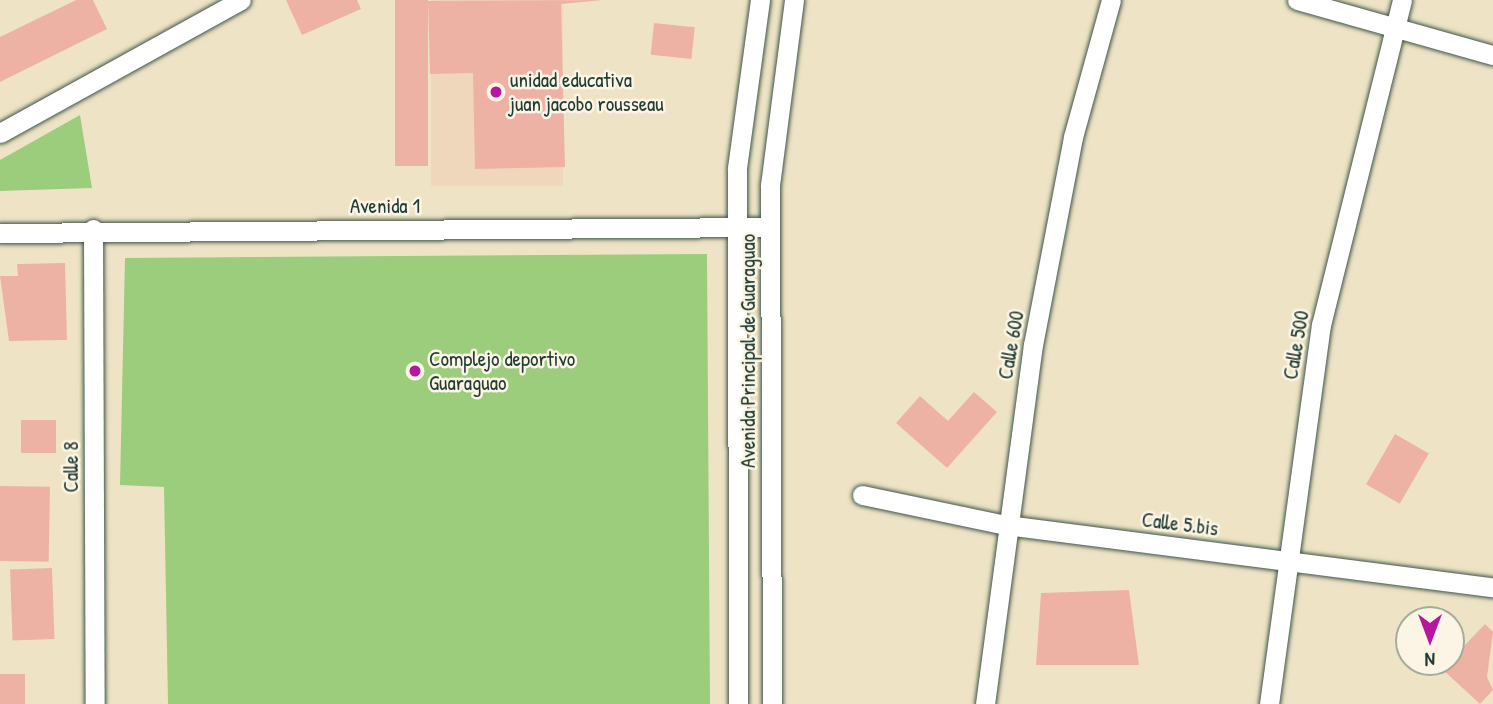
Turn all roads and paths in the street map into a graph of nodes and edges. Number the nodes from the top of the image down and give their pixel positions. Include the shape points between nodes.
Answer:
1 (241, 0) edge
2 (760, 0) edge
3 (794, 0) edge
4 (1111, 0) edge
5 (1297, 0) edge
6 (1402, 0) edge
7 (1395, 28) junction
8 (1493, 55) edge
9 (0, 132) edge
10 (770, 227) junction
11 (737, 228) junction
12 (93, 229) junction
13 (0, 233) edge
14 (862, 495) dead end
15 (1006, 525) junction
16 (1284, 560) junction
17 (1493, 587) edge
18 (95, 704) edge
19 (738, 704) edge
20 (772, 704) edge
21 (985, 704) edge
22 (1269, 704) edge

1 - 9 street
2 - 11 street, Avenida Principal de Guaraguao via 747,70
3 - 10 street, Avenida Principal de Guaraguao via 775,108
4 - 15 street, Calle 600 via 1070,150
5 - 7 street
6 - 7 street, Calle 500
7 - 8 street
7 - 16 street, Calle 500 via 1321,325
10 - 11 street, Avenida 1
10 - 20 street, Avenida Principal de Guaraguao
11 - 12 street, Avenida 1
11 - 19 street, Avenida Principal de Guaraguao
12 - 13 street, Avenida 1
12 - 18 street, Calle 8
14 - 15 street, Calle 5.bis
15 - 16 street, Calle 5.bis
15 - 21 street, Calle 600
16 - 17 street, Calle 5.bis
16 - 22 street, Calle 500

